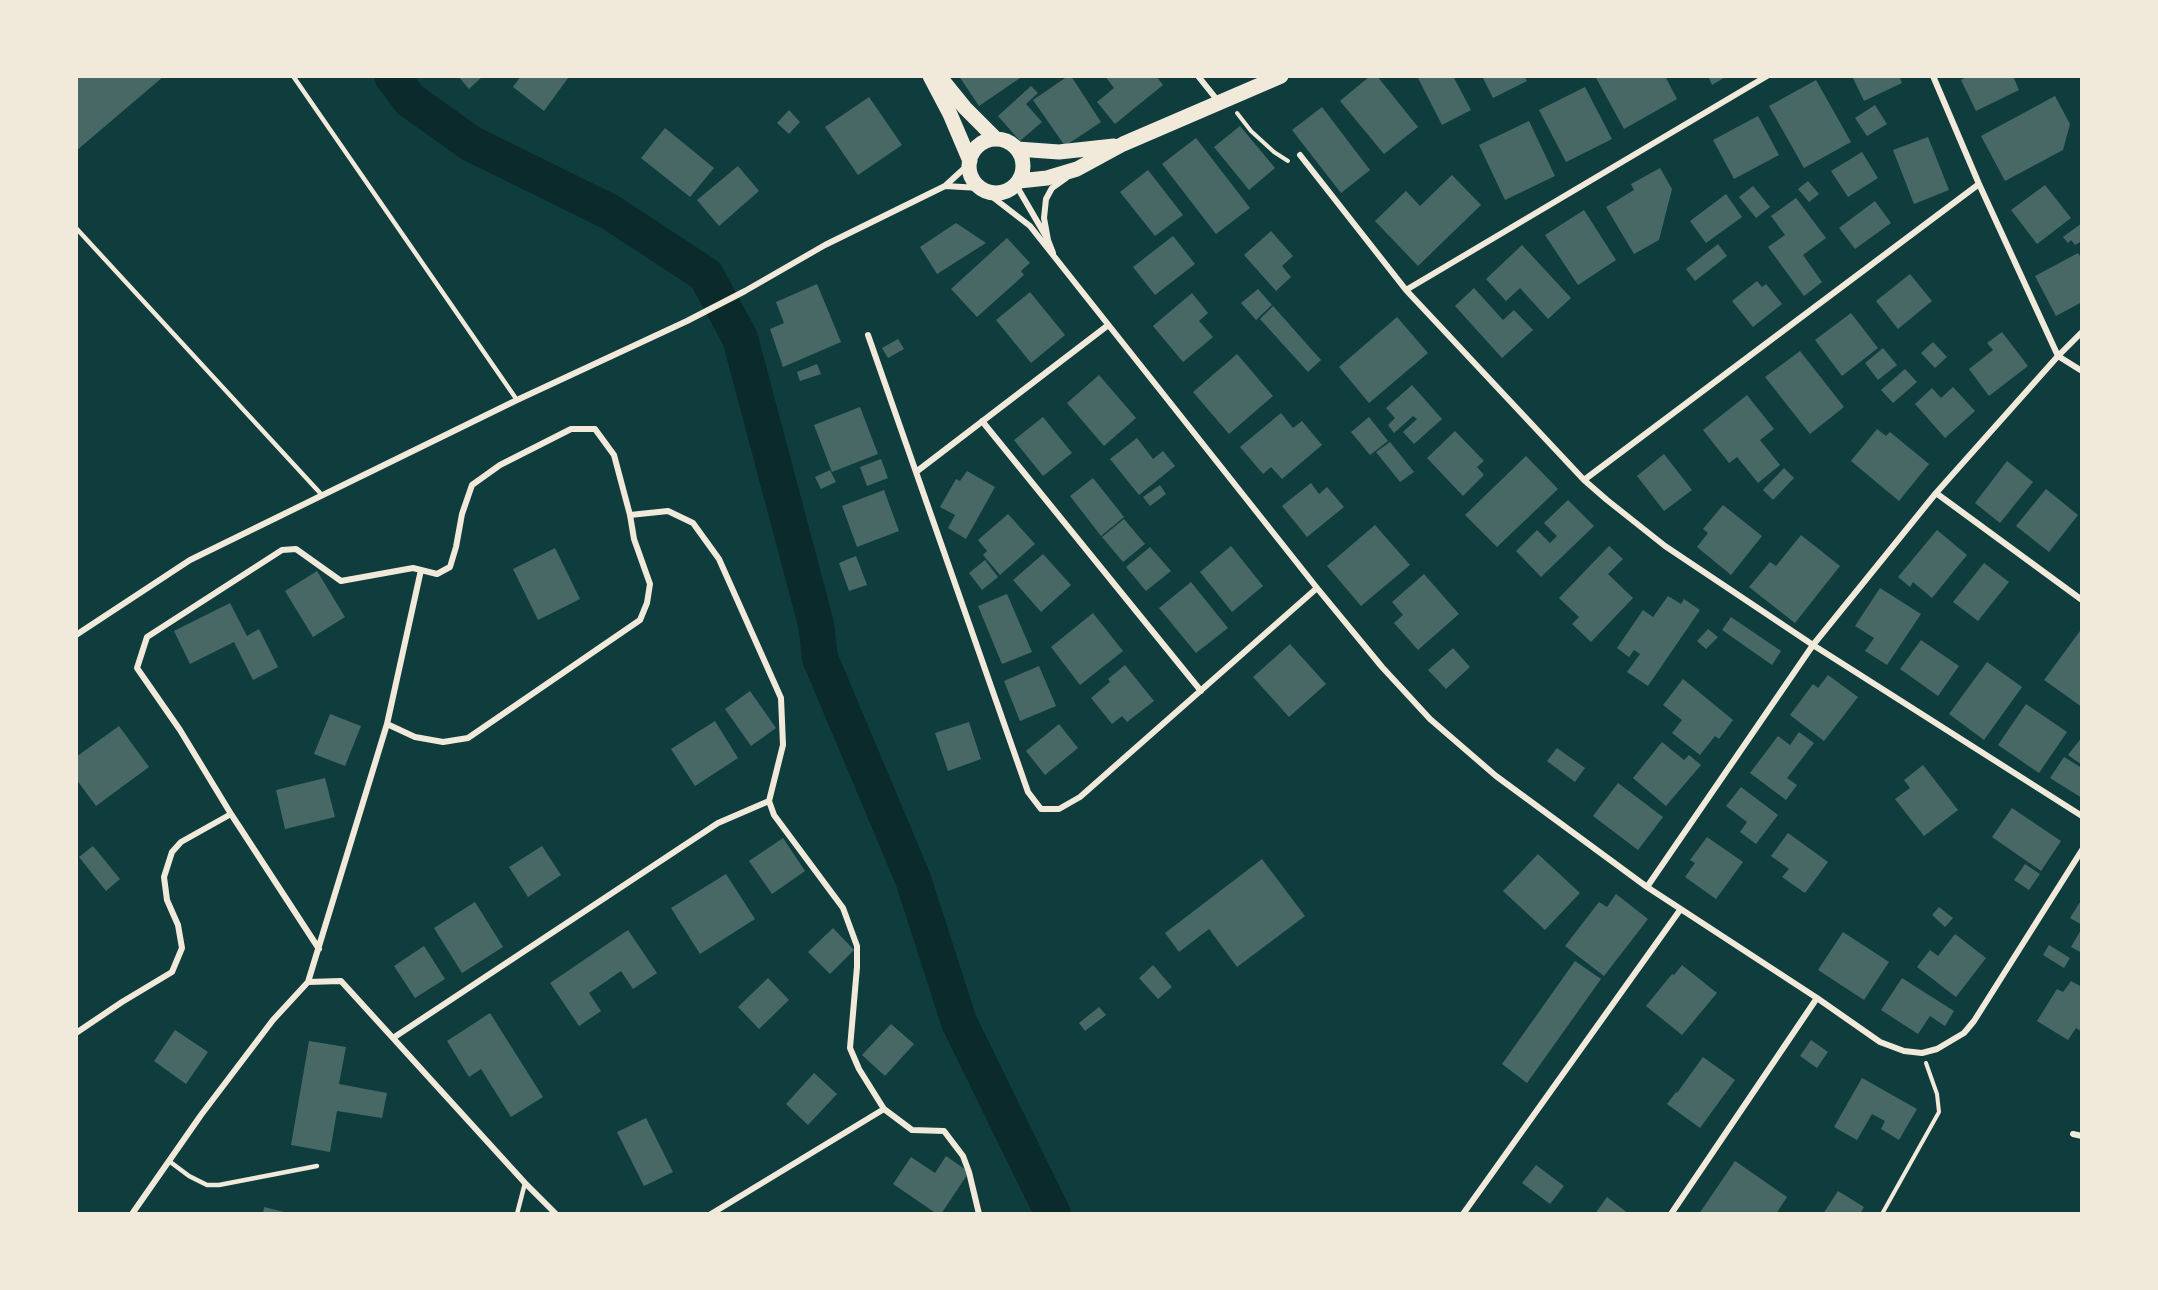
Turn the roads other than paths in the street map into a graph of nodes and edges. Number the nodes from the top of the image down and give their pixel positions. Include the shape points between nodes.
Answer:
1 (293, 76) edge
2 (930, 76) edge
3 (939, 76) edge
4 (1198, 76) edge
5 (1281, 76) edge
6 (1767, 76) edge
7 (1933, 76) edge
8 (1224, 102) junction
9 (996, 139) junction
10 (1123, 144) junction
11 (1017, 149) junction
12 (1300, 155) dead end
13 (969, 163) junction
14 (1081, 167) junction
15 (1017, 183) junction
16 (1979, 184) junction
17 (945, 186) junction
18 (983, 190) junction
19 (76, 228) edge
20 (1048, 240) junction
21 (1055, 259) junction
22 (1406, 290) junction
23 (1107, 326) junction
24 (2082, 332) edge
25 (868, 335) dead end
26 (2058, 356) junction
27 (2082, 371) edge
28 (518, 400) junction
29 (982, 421) junction
30 (916, 472) junction
31 (1584, 480) junction
32 (1936, 493) junction
33 (321, 494) junction
34 (630, 515) junction
35 (421, 570) junction
36 (1317, 588) junction
37 (2082, 600) edge
38 (76, 634) edge
39 (1813, 645) junction
40 (1201, 691) junction
41 (387, 724) junction
42 (769, 801) junction
43 (231, 814) junction
44 (2082, 816) edge
45 (2082, 850) edge
46 (1647, 887) junction
47 (1680, 910) junction
48 (319, 949) junction
49 (308, 982) junction
50 (1817, 998) junction
51 (76, 1033) edge
52 (393, 1038) junction
53 (884, 1109) junction
54 (2073, 1134) dead end
55 (2082, 1136) edge
56 (169, 1161) junction
57 (317, 1166) dead end
58 (525, 1183) junction
59 (132, 1214) edge
60 (517, 1214) edge
61 (556, 1214) edge
62 (711, 1214) edge
63 (979, 1214) edge
64 (1462, 1214) edge
65 (1671, 1214) edge

1 - 28 lane
2 - 13 main road
3 - 9 main road
4 - 8 street
5 - 8 main road
6 - 22 street
7 - 16 street
8 - 10 main road
9 - 11 main road
9 - 13 main road via 979,146
10 - 11 main road via 1059,152
10 - 14 main road
11 - 15 main road via 1023,165
12 - 22 street
13 - 17 street
13 - 18 main road via 971,177
14 - 15 main road
14 - 20 street via 1058,183 1046,199
15 - 18 main road via 1002,193
15 - 20 street
16 - 26 street
16 - 31 street
17 - 18 street
17 - 28 street via 825,244 706,311
18 - 21 street via 1030,226
19 - 33 lane
20 - 21 street
21 - 23 street
22 - 31 street
23 - 29 street
23 - 36 street
24 - 26 street
25 - 30 street
26 - 27 street
26 - 32 street
28 - 33 street
29 - 30 street
29 - 40 street
30 - 40 street via 1028,792 1041,809 1059,809 1080,797
31 - 39 street via 1665,546
32 - 37 street
32 - 39 street
33 - 38 street via 190,560
34 - 35 street via 614,455 595,429 570,429 500,465 472,485 450,567 437,574
34 - 41 street via 650,584 640,620 468,738 434,741
34 - 42 street via 668,511 693,523 718,559 781,698 783,745
35 - 41 street
35 - 43 street via 413,568 341,581 296,549 282,550 147,637 137,668
36 - 40 street
36 - 46 street via 1388,674 1458,745
39 - 44 street
39 - 46 street
41 - 48 street
42 - 52 street via 718,823
42 - 53 street via 774,815 843,908 857,946 850,1048
43 - 48 street
43 - 51 street via 181,842 172,852 164,877 182,948 172,972
45 - 50 street via 1974,1021 1951,1042 1922,1053 1904,1051 1880,1042
46 - 47 street
47 - 50 street
47 - 64 street
48 - 49 street
49 - 52 street via 341,981
49 - 56 street via 273,1020
50 - 65 street
52 - 58 street
53 - 62 street
53 - 63 street via 912,1130 944,1131 963,1156
54 - 55 street
56 - 57 lane via 207,1185
56 - 59 street
58 - 60 lane
58 - 61 street

